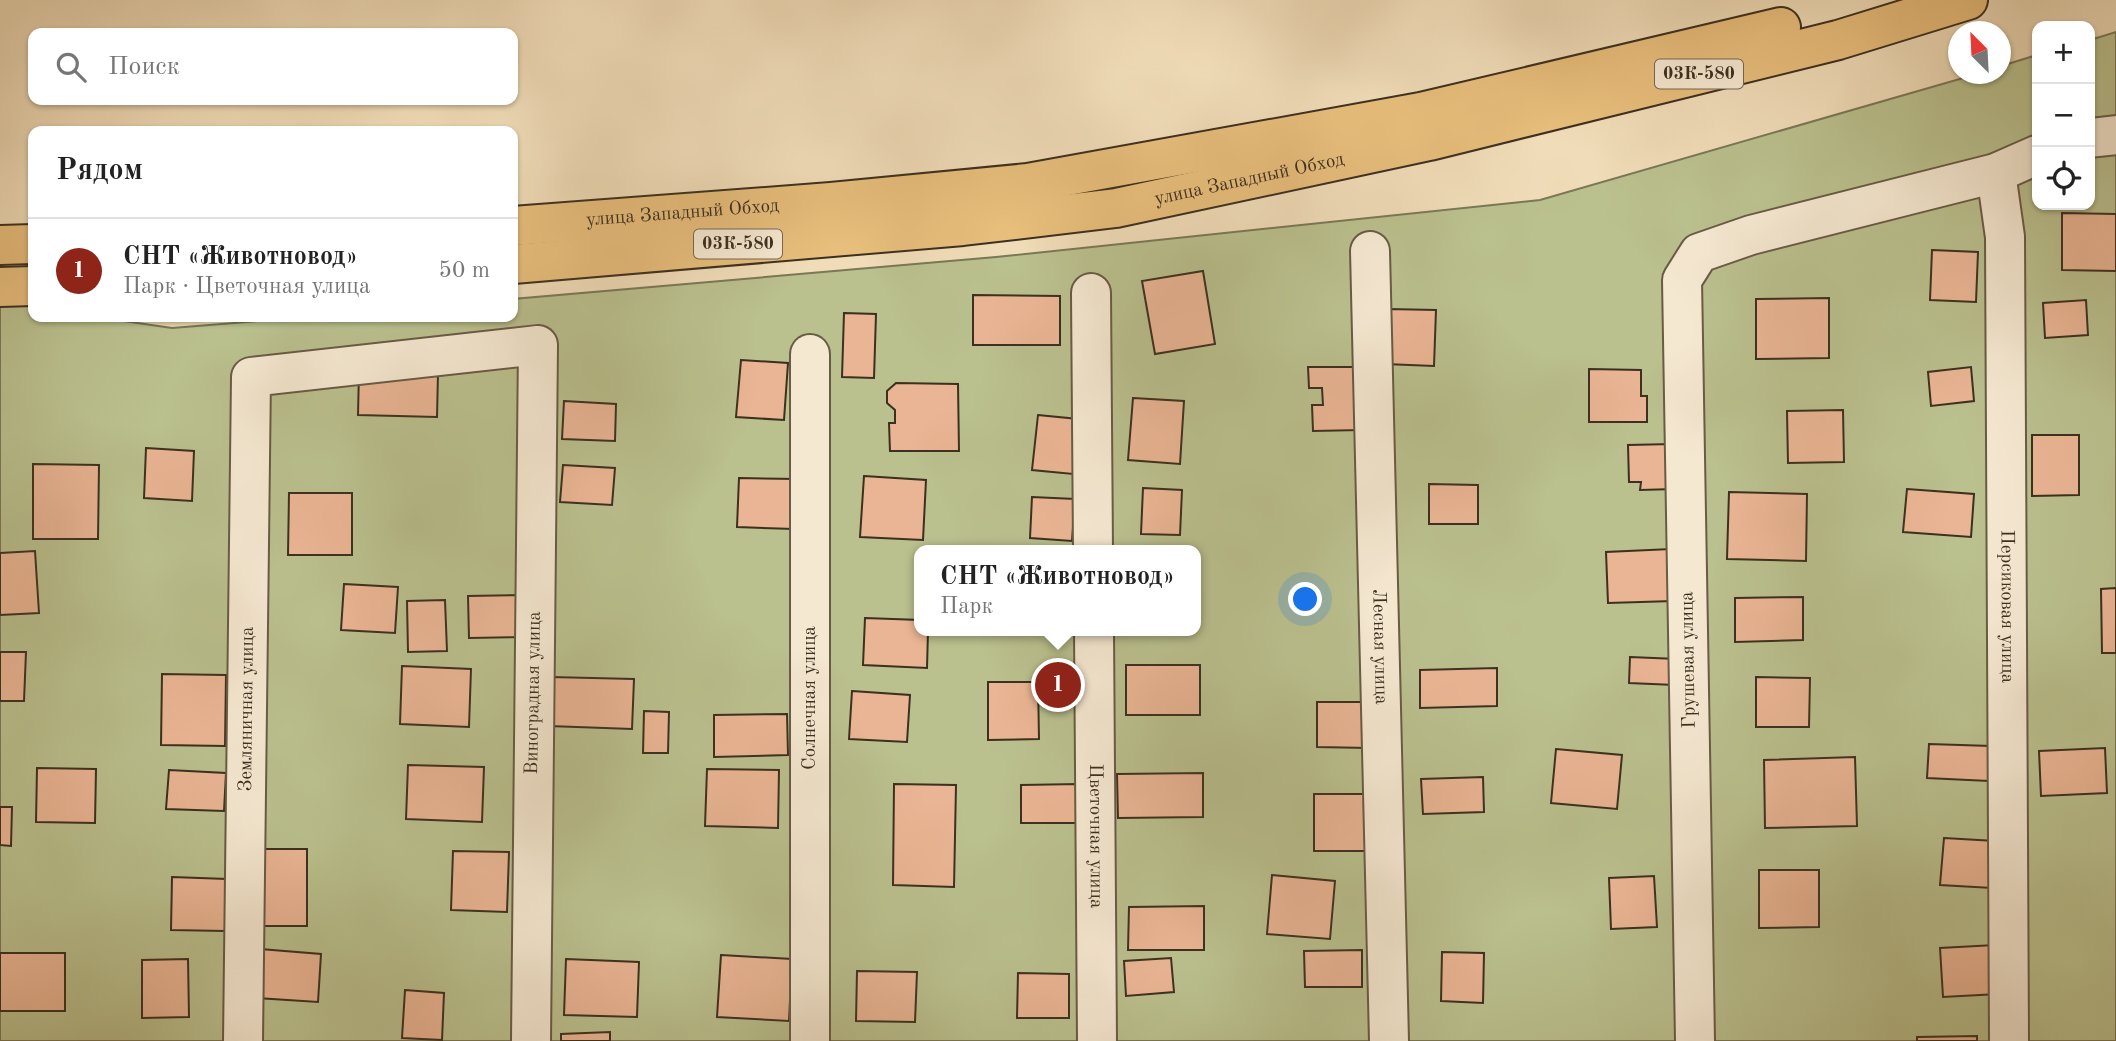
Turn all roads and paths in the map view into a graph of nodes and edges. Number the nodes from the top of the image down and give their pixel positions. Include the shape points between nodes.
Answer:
1 (1880, 0) edge
2 (1968, 0) edge
3 (2116, 135) edge
4 (2095, 137) edge
5 (2032, 157) edge
6 (1996, 173) junction
7 (518, 226) edge
8 (28, 244) edge
9 (0, 245) edge
10 (1370, 251) dead end
11 (518, 264) edge
12 (28, 286) edge
13 (0, 287) edge
14 (1091, 293) dead end
15 (538, 345) joint
16 (810, 354) dead end
17 (1093, 545) edge
18 (1094, 636) edge
19 (243, 1041) edge
20 (531, 1041) edge
21 (810, 1041) edge
22 (1097, 1041) edge
23 (1389, 1041) edge
24 (1695, 1041) edge
25 (2010, 1041) edge

1 - 7 highway, улица Западный Обход / 03К-580 via 1421,113 1028,183
2 - 11 highway, улица Западный Обход / 03К-580 via 1838,40 1429,141 1116,208 963,226
3 - 4 street
5 - 6 street
6 - 24 street, Грушевая улица via 1751,235 1699,253 1682,280
6 - 25 street, Персиковая улица via 2005,237
8 - 9 highway
10 - 23 street, Лесная улица
12 - 13 highway
14 - 17 street
15 - 19 street, Земляничная улица via 251,377
15 - 20 street, Виноградная улица
16 - 21 street, Солнечная улица
18 - 22 street, Цветочная улица

